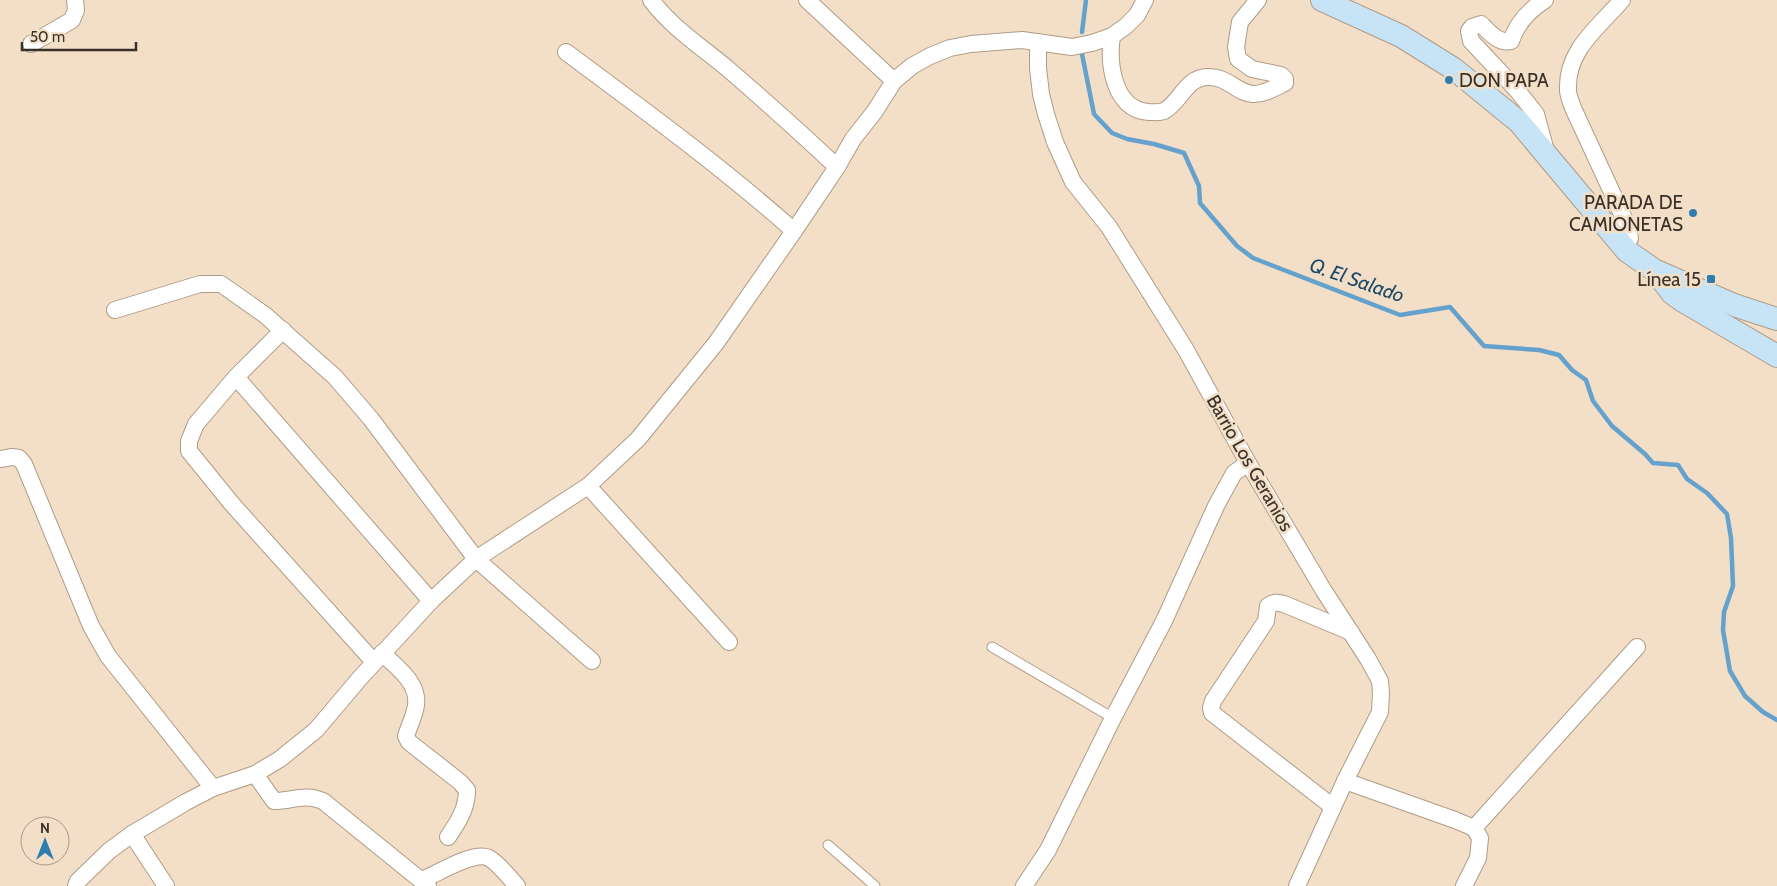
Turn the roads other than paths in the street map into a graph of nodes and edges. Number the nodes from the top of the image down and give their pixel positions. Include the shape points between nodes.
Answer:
1 (75, 0) edge
2 (651, 0) edge
3 (807, 0) edge
4 (1145, 0) edge
5 (1258, 0) edge
6 (1322, 0) edge
7 (1545, 0) edge
8 (1622, 0) edge
9 (1112, 36) junction
10 (1038, 42) junction
11 (31, 44) dead end
12 (566, 52) dead end
13 (894, 82) junction
14 (1547, 155) junction
15 (837, 167) junction
16 (794, 231) junction
17 (1624, 247) junction
18 (1654, 270) junction
19 (115, 310) dead end
20 (1777, 319) edge
21 (283, 330) junction
22 (1777, 356) edge
23 (236, 377) junction
24 (0, 459) edge
25 (1248, 463) junction
26 (588, 486) junction
27 (476, 560) junction
28 (430, 601) junction
29 (1351, 632) junction
30 (729, 642) dead end
31 (992, 647) dead end
32 (1637, 647) dead end
33 (378, 658) junction
34 (592, 661) dead end
35 (1113, 718) junction
36 (255, 774) junction
37 (1345, 782) junction
38 (213, 788) junction
39 (1333, 806) junction
40 (1474, 828) junction
41 (132, 834) junction
42 (448, 837) dead end
43 (828, 845) dead end
44 (425, 883) edge
45 (76, 886) edge
46 (166, 886) edge
47 (517, 886) edge
48 (875, 886) edge
49 (1024, 886) edge
50 (1297, 886) edge
51 (1464, 886) edge

1 - 11 street via 72,20
2 - 15 street via 685,35
3 - 13 street
4 - 9 street via 1137,15
5 - 9 street via 1240,22 1236,48 1238,59 1252,69 1281,76 1285,83 1254,94 1244,92 1226,80 1197,78 1172,106 1161,112 1141,112 1122,99 1114,80 1110,52
6 - 14 main road via 1400,36 1454,69 1519,122
7 - 14 street via 1531,9 1510,41 1496,38 1481,24 1469,31 1471,41 1536,114
8 - 17 street via 1579,47 1571,63 1568,90 1573,108 1628,227 1630,238
9 - 10 street via 1072,47
10 - 13 street via 1022,40 950,48 912,66
10 - 25 street, Barrio Los Geranios via 1040,86 1046,114 1074,182 1109,227 1186,350
12 - 16 street via 670,129
13 - 15 street
14 - 17 main road
15 - 16 street
16 - 26 street via 710,350 638,439
17 - 18 main road
18 - 20 main road via 1734,305
18 - 22 main road via 1683,302
19 - 21 street via 200,284 221,284
21 - 23 street
21 - 27 street via 335,377 371,419
23 - 28 street
23 - 33 street via 196,424 189,441 189,451 232,504
24 - 38 street via 19,458 24,464 91,626 104,648
25 - 29 street, Barrio Los Geranios
25 - 35 street via 1234,473 1216,506 1164,621
26 - 27 street
26 - 30 street
27 - 28 street
27 - 34 street
28 - 33 street
29 - 37 street, Barrio Los Geranios via 1380,681 1381,693 1380,712
29 - 39 street via 1284,604 1272,603 1268,606 1266,621 1211,708 1212,713
31 - 35 lane
32 - 40 street
33 - 36 street via 316,730
33 - 42 street via 409,680 415,691 416,705 406,736 409,742 467,790 467,802
35 - 49 street via 1048,850
36 - 38 street
36 - 44 street via 274,800 301,796 323,800
37 - 39 street, Barrio Los Geranios
37 - 40 street
38 - 41 street
39 - 50 street, Barrio Los Geranios
40 - 51 street via 1480,838 1478,858
41 - 45 street via 109,851
41 - 46 street
43 - 48 lane
44 - 47 street via 455,864 483,856 490,858

